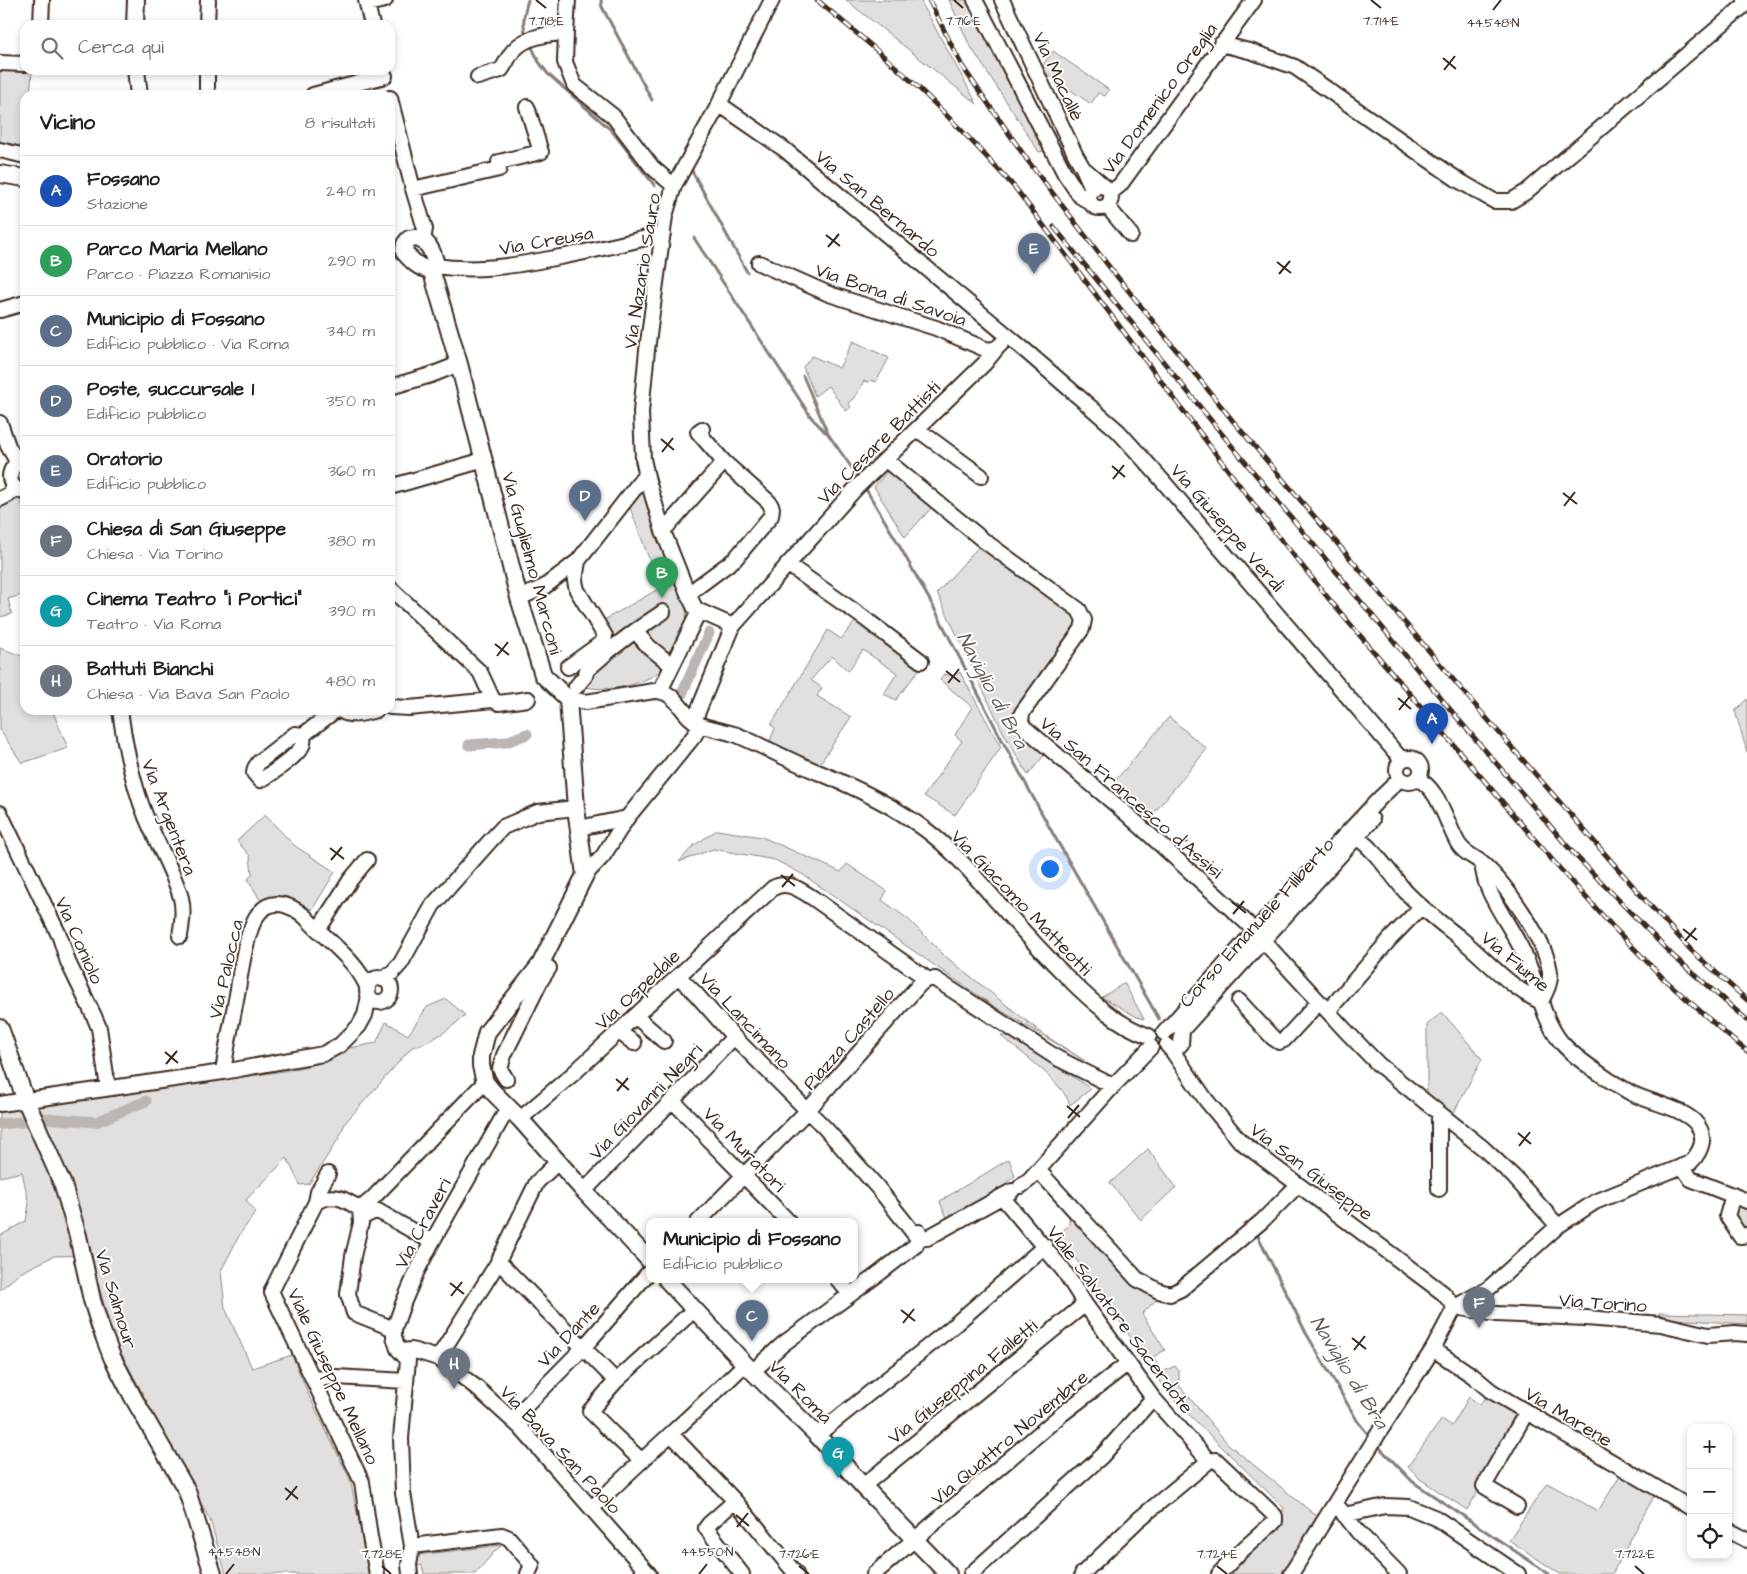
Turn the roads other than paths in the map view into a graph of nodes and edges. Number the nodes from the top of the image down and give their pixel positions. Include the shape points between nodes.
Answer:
1 (42, 0) edge
2 (136, 0) edge
3 (208, 0) edge
4 (385, 0) edge
5 (568, 0) edge
6 (772, 0) edge
7 (975, 0) edge
8 (1002, 0) edge
9 (1254, 0) edge
10 (366, 2) edge
11 (1747, 2) edge
12 (41, 20) edge
13 (136, 20) edge
14 (207, 20) edge
15 (371, 20) edge
16 (566, 32) junction
17 (1221, 44) junction
18 (0, 63) edge
19 (20, 64) edge
20 (137, 75) edge
21 (207, 75) edge
22 (378, 75) edge
23 (385, 75) edge
24 (478, 77) dead end
25 (138, 90) edge
26 (207, 90) edge
27 (329, 90) edge
28 (388, 90) edge
29 (719, 104) junction
30 (526, 107) dead end
31 (395, 116) edge
32 (0, 150) edge
33 (20, 155) edge
34 (0, 174) edge
35 (20, 177) edge
36 (674, 186) junction
37 (413, 189) junction
38 (1101, 196) junction
39 (662, 234) junction
40 (1131, 235) dead end
41 (423, 240) junction
42 (397, 245) edge
43 (759, 263) dead end
44 (432, 268) junction
45 (20, 304) edge
46 (0, 310) edge
47 (1008, 336) junction
48 (998, 348) junction
49 (459, 364) junction
50 (395, 386) edge
51 (0, 423) edge
52 (702, 429) dead end
53 (918, 429) junction
54 (20, 460) edge
55 (484, 460) junction
56 (886, 460) junction
57 (724, 462) junction
58 (20, 463) edge
59 (646, 474) junction
60 (981, 476) dead end
61 (395, 487) edge
62 (20, 490) edge
63 (0, 499) edge
64 (663, 531) junction
65 (578, 561) junction
66 (787, 564) junction
67 (395, 593) edge
68 (688, 594) junction
69 (519, 598) junction
70 (699, 611) junction
71 (663, 612) dead end
72 (733, 626) junction
73 (635, 631) junction
74 (607, 646) junction
75 (921, 661) dead end
76 (669, 662) dead end
77 (568, 667) dead end
78 (660, 691) junction
79 (572, 693) junction
80 (528, 699) dead end
81 (493, 700) junction
82 (395, 706) edge
83 (121, 715) edge
84 (331, 715) edge
85 (697, 723) junction
86 (303, 735) dead end
87 (1402, 760) junction
88 (1400, 779) junction
89 (1417, 780) junction
90 (576, 808) junction
91 (0, 813) edge
92 (628, 818) junction
93 (1372, 820) dead end
94 (579, 828) junction
95 (1353, 835) junction
96 (367, 860) dead end
97 (1482, 863) junction
98 (585, 874) junction
99 (1421, 906) junction
100 (318, 930) junction
101 (180, 936) dead end
102 (1260, 936) junction
103 (549, 968) dead end
104 (678, 976) junction
105 (927, 979) junction
106 (377, 989) junction
107 (1239, 1001) dead end
108 (1541, 1002) junction
109 (1323, 1007) junction
110 (635, 1016) junction
111 (0, 1028) edge
112 (619, 1032) junction
113 (734, 1037) junction
114 (664, 1041) dead end
115 (1150, 1042) junction
116 (634, 1043) dead end
117 (1168, 1043) junction
118 (223, 1072) junction
119 (506, 1079) dead end
120 (485, 1082) junction
121 (1114, 1086) junction
122 (108, 1088) junction
123 (26, 1101) junction
124 (673, 1101) junction
125 (0, 1104) edge
126 (808, 1111) junction
127 (514, 1113) junction
128 (1439, 1114) junction
129 (558, 1162) junction
130 (1682, 1166) junction
131 (1038, 1170) junction
132 (328, 1174) dead end
133 (744, 1175) junction
134 (1298, 1185) junction
135 (1439, 1189) dead end
136 (584, 1191) junction
137 (1012, 1192) junction
138 (1733, 1195) junction
139 (1747, 1201) edge
140 (316, 1202) junction
141 (360, 1214) junction
142 (702, 1218) edge
143 (785, 1218) edge
144 (1558, 1226) junction
145 (918, 1235) junction
146 (1747, 1235) edge
147 (432, 1242) junction
148 (1045, 1246) junction
149 (646, 1257) edge
150 (498, 1261) junction
151 (646, 1276) edge
152 (671, 1283) edge
153 (841, 1283) edge
154 (1484, 1292) junction
155 (850, 1294) junction
156 (1084, 1304) junction
157 (1455, 1307) junction
158 (695, 1309) junction
159 (1490, 1313) junction
160 (394, 1329) junction
161 (1747, 1334) edge
162 (584, 1346) junction
163 (1433, 1349) junction
164 (404, 1356) junction
165 (438, 1358) junction
166 (1127, 1364) junction
167 (749, 1367) junction
168 (314, 1379) junction
169 (616, 1380) junction
170 (406, 1381) junction
171 (1152, 1398) junction
172 (1526, 1413) junction
173 (512, 1420) junction
174 (671, 1434) junction
175 (817, 1435) junction
176 (641, 1460) junction
177 (1209, 1461) junction
178 (863, 1486) junction
179 (735, 1501) junction
180 (1334, 1503) junction
181 (1517, 1506) dead end
182 (1687, 1506) edge
183 (592, 1508) junction
184 (1344, 1515) junction
185 (1732, 1532) edge
186 (915, 1540) junction
187 (1747, 1540) edge
188 (412, 1546) junction
189 (409, 1569) edge
190 (213, 1574) edge
191 (377, 1574) edge
192 (528, 1574) edge
193 (649, 1574) edge
194 (742, 1574) edge
195 (796, 1574) edge
196 (874, 1574) edge
197 (948, 1574) edge
198 (971, 1574) edge
199 (1082, 1574) edge
200 (1219, 1574) edge
201 (1291, 1574) edge
202 (1399, 1574) edge
203 (1518, 1574) edge

1 - 12 street
2 - 13 main road
3 - 14 street
4 - 10 street
5 - 16 street
6 - 29 street, Via Nazario Sauro
7 - 38 street via 1065,174 1080,196
8 - 38 street, Via Macallè via 1076,156
9 - 17 street, Via Domenico Oreglia
10 - 15 street
11 - 17 street via 1526,192 1511,201 1494,201 1458,180 1295,67
16 - 24 street via 529,40 514,49 501,70
16 - 36 street via 565,62 574,85 613,116 652,167
17 - 38 street, Via Domenico Oreglia via 1120,185
18 - 19 street
20 - 25 main road
21 - 26 street
22 - 27 street
23 - 28 street
29 - 36 street, Via Nazario Sauro
29 - 47 street, Via San Bernardo via 784,149
30 - 37 street via 541,152 499,162 499,168
31 - 37 street
32 - 33 street
34 - 35 main road
36 - 39 street, Via Nazario Sauro
37 - 41 street via 425,229
38 - 40 street
39 - 44 street, Via Creusa via 502,267 478,270
39 - 59 street, Via Nazario Sauro via 641,412
41 - 42 main road via 419,238
41 - 44 main road, Via Guglielmo Marconi via 434,256
42 - 44 main road via 424,270
43 - 48 street, Via Bona di Savoia via 829,294 936,328 985,349
44 - 49 main road, Via Guglielmo Marconi
45 - 46 street
47 - 48 street
47 - 87 street, Via Giuseppe Verdi via 1118,431
48 - 53 street, Via Cesare Battisti
49 - 50 street
49 - 55 main road, Via Guglielmo Marconi
51 - 54 street via 8,446
52 - 57 street via 698,432
53 - 56 street, Via Cesare Battisti
53 - 60 street
55 - 61 street
55 - 69 main road, Via Guglielmo Marconi
56 - 66 street, Via Cesare Battisti
56 - 102 street, Via San Francesco d'Assisi via 983,540 1079,610 1084,620 1082,629 1022,713 1024,728 1129,816
57 - 64 street
57 - 68 street via 769,502 771,516 734,559
58 - 62 street via 14,466 10,475 12,484
59 - 64 street, Via Nazario Sauro
59 - 65 street
62 - 63 street
64 - 68 street, Via Nazario Sauro
65 - 69 street via 544,588
65 - 74 street via 577,590 605,636
66 - 72 street, Via Cesare Battisti
66 - 75 street
67 - 81 street via 480,672
68 - 70 street, Via Nazario Sauro
69 - 79 main road, Via Guglielmo Marconi via 543,675
70 - 72 street
70 - 78 street
71 - 73 street
72 - 85 street, Via Cesare Battisti
73 - 74 street
73 - 76 street
74 - 77 street
74 - 79 street
78 - 79 street via 586,702
78 - 85 street via 671,696
79 - 90 main road
80 - 81 street via 498,703
81 - 82 street
83 - 101 street, Via Argentera via 131,775 181,899
84 - 86 street
85 - 92 street, Via Cesare Battisti via 694,736
85 - 115 street, Via Giacomo Matteotti via 736,735 846,783 886,803 926,830 958,858 1039,949 1092,1002
87 - 88 street via 1397,769
87 - 89 street via 1410,758 1420,764
88 - 89 street via 1407,782
88 - 95 street, Corso Emanuele Filiberto via 1380,798
89 - 97 street via 1435,795 1463,849
90 - 94 main road
90 - 106 street via 538,812 503,827 433,906 401,962 398,976
91 - 122 street, Via Coniolo via 60,937 99,1028
92 - 94 street
92 - 98 street, Via Cesare Battisti via 603,856
93 - 95 street, Corso Emanuele Filiberto
94 - 98 main road
95 - 99 street, Via Fiume
95 - 102 street, Corso Emanuele Filiberto
96 - 100 street
97 - 108 street via 1487,886 1524,952
97 - 108 street via 1511,894 1548,962 1550,975
98 - 120 main road via 540,965 487,1032 481,1056
99 - 108 street, Via Fiume via 1514,986
99 - 109 street
100 - 106 street, Via Palocca
100 - 118 street, Via Palocca via 303,914 284,905 268,906 255,918 244,956
102 - 109 street
102 - 117 street, Corso Emanuele Filiberto
102 - 117 street, Corso Emanuele Filiberto via 1182,1030 1181,1044
103 - 119 street via 504,1055 500,1069
104 - 105 street, Via Ospedale via 780,885 791,886 813,898
104 - 110 street, Via Ospedale
104 - 113 street, Via Lancimano
105 - 121 street via 935,979 1057,1058
105 - 126 street, Piazza Castello
106 - 118 street via 359,1026 340,1045 323,1054
107 - 109 street via 1279,1042
108 - 130 street, Via Fiume via 1547,1021 1578,1057 1632,1094 1694,1121 1700,1129 1702,1146 1694,1159
109 - 128 street via 1378,1064
110 - 112 street, Via Ospedale
110 - 114 street
111 - 123 main road, Via Salmour
112 - 116 street
112 - 127 street, Via Ospedale via 549,1096
113 - 124 street, Via Giovanni Negri
113 - 126 street, Via Lancimano
115 - 117 street via 1156,1031
115 - 121 street
117 - 134 street, Via San Giuseppe via 1206,1100 1240,1141
118 - 122 street
120 - 127 main road
120 - 141 street
121 - 131 street
122 - 123 street
123 - 125 street
123 - 190 main road, Via Salmour via 63,1185 92,1300 112,1357 187,1491
124 - 133 street, Via Muratori
124 - 136 street, Via Giovanni Negri
126 - 133 street
126 - 145 street, Piazza Castello
127 - 129 main road
127 - 147 street, Via Craveri
128 - 135 street
128 - 144 street via 1514,1177
129 - 136 main road
129 - 150 street via 537,1182
130 - 138 street via 1691,1179
130 - 144 street via 1595,1202
131 - 134 street via 1132,1274 1159,1292 1170,1294 1181,1289 1262,1221
131 - 137 street
132 - 140 street
133 - 142 street
133 - 143 street, Via Muratori
134 - 157 street, Via San Giuseppe
136 - 149 main road
137 - 145 street via 927,1238
137 - 148 street, Viale Salvatore Sacerdote
138 - 139 street
138 - 146 street via 1727,1216 1740,1236
140 - 141 street via 336,1196 345,1199
140 - 168 street, Viale Giuseppe Mellano via 272,1290
141 - 147 street via 378,1211
141 - 160 street via 348,1294 354,1313
144 - 154 street
145 - 155 street via 916,1245
147 - 160 street, Via Craveri via 416,1270
148 - 156 street, Viale Salvatore Sacerdote
148 - 175 street via 951,1328
150 - 162 street
150 - 165 street
151 - 162 street, Via Dante
152 - 158 main road, Via Roma
153 - 155 street
154 - 157 street
154 - 159 street
155 - 167 street
156 - 166 street, Viale Salvatore Sacerdote
156 - 178 street, Via Giuseppina Falletti
157 - 159 street, Via Torino
157 - 163 street
158 - 167 main road, Via Roma
158 - 169 street
159 - 161 street, Via Torino via 1661,1324 1708,1335
160 - 164 street via 394,1337
162 - 169 street
162 - 173 street, Via Dante
163 - 172 street, Via Marene
163 - 180 street
164 - 165 street via 412,1350
164 - 170 street
165 - 173 street, Via Bava San Paolo
166 - 171 street, Viale Salvatore Sacerdote
166 - 186 street, Via Quattro Novembre via 1062,1414
167 - 174 street
167 - 175 main road, Via Roma
168 - 170 street
168 - 191 street, Viale Giuseppe Mellano via 362,1482
169 - 176 street via 590,1410
170 - 188 street via 400,1438 403,1493
171 - 177 street, Viale Salvatore Sacerdote
171 - 198 street via 1102,1456
172 - 181 street via 1484,1486
172 - 182 street, Via Marene
173 - 183 street, Via Bava San Paolo
174 - 176 street
174 - 179 street
175 - 178 main road, Via Roma
176 - 183 street
177 - 199 street via 1138,1520
177 - 200 street, Viale Salvatore Sacerdote via 1216,1460 1275,1516 1275,1521
178 - 186 main road, Via Roma
179 - 194 street via 706,1528
179 - 195 street
180 - 184 street
180 - 201 street
183 - 193 street, Via Bava San Paolo
184 - 202 street
184 - 203 street via 1385,1506 1409,1507 1436,1518
185 - 187 street
186 - 196 street, Via Quattro Novembre
186 - 197 main road, Via Roma
188 - 189 street
188 - 192 street via 502,1535 509,1538 532,1565

